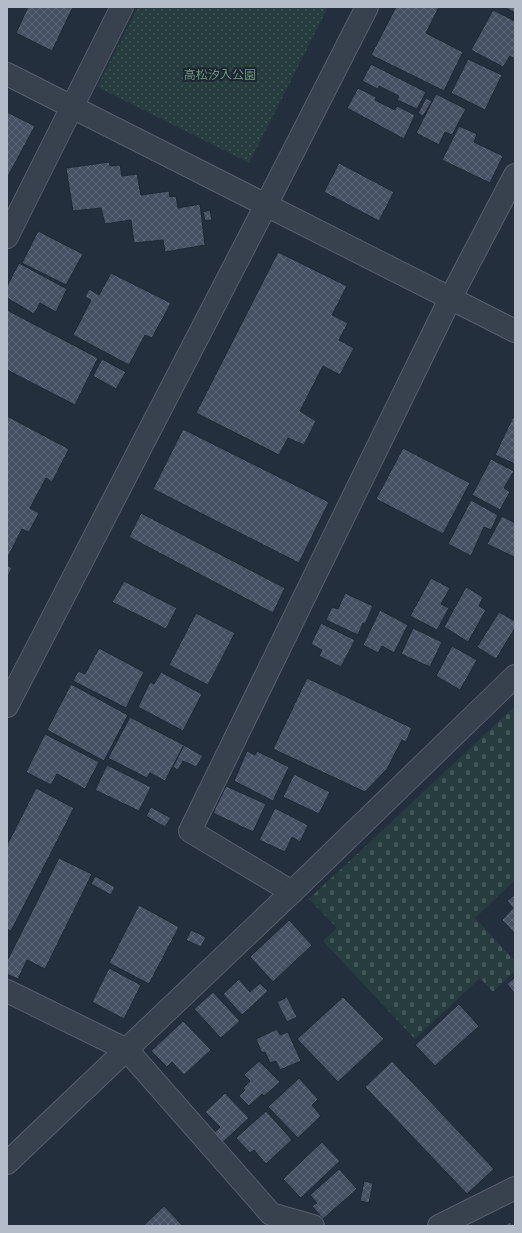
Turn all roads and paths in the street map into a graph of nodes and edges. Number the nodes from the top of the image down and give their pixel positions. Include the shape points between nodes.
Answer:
1 (122, 7) edge
2 (367, 7) edge
3 (7, 74) edge
4 (72, 107) junction
5 (515, 175) edge
6 (266, 205) junction
7 (7, 237) edge
8 (450, 299) junction
9 (515, 331) edge
10 (515, 676) edge
11 (7, 706) edge
12 (292, 892) junction
13 (7, 991) edge
14 (127, 1050) junction
15 (7, 1163) edge
16 (515, 1188) edge
17 (313, 1226) edge
18 (439, 1226) edge

1 - 4 street
2 - 6 street
3 - 4 street
4 - 6 street
4 - 7 street
5 - 8 street
6 - 8 street
6 - 11 street
8 - 9 street
8 - 12 street via 190,831
10 - 12 street
12 - 14 street
13 - 14 street
14 - 15 street
14 - 17 street via 271,1214
16 - 18 street

